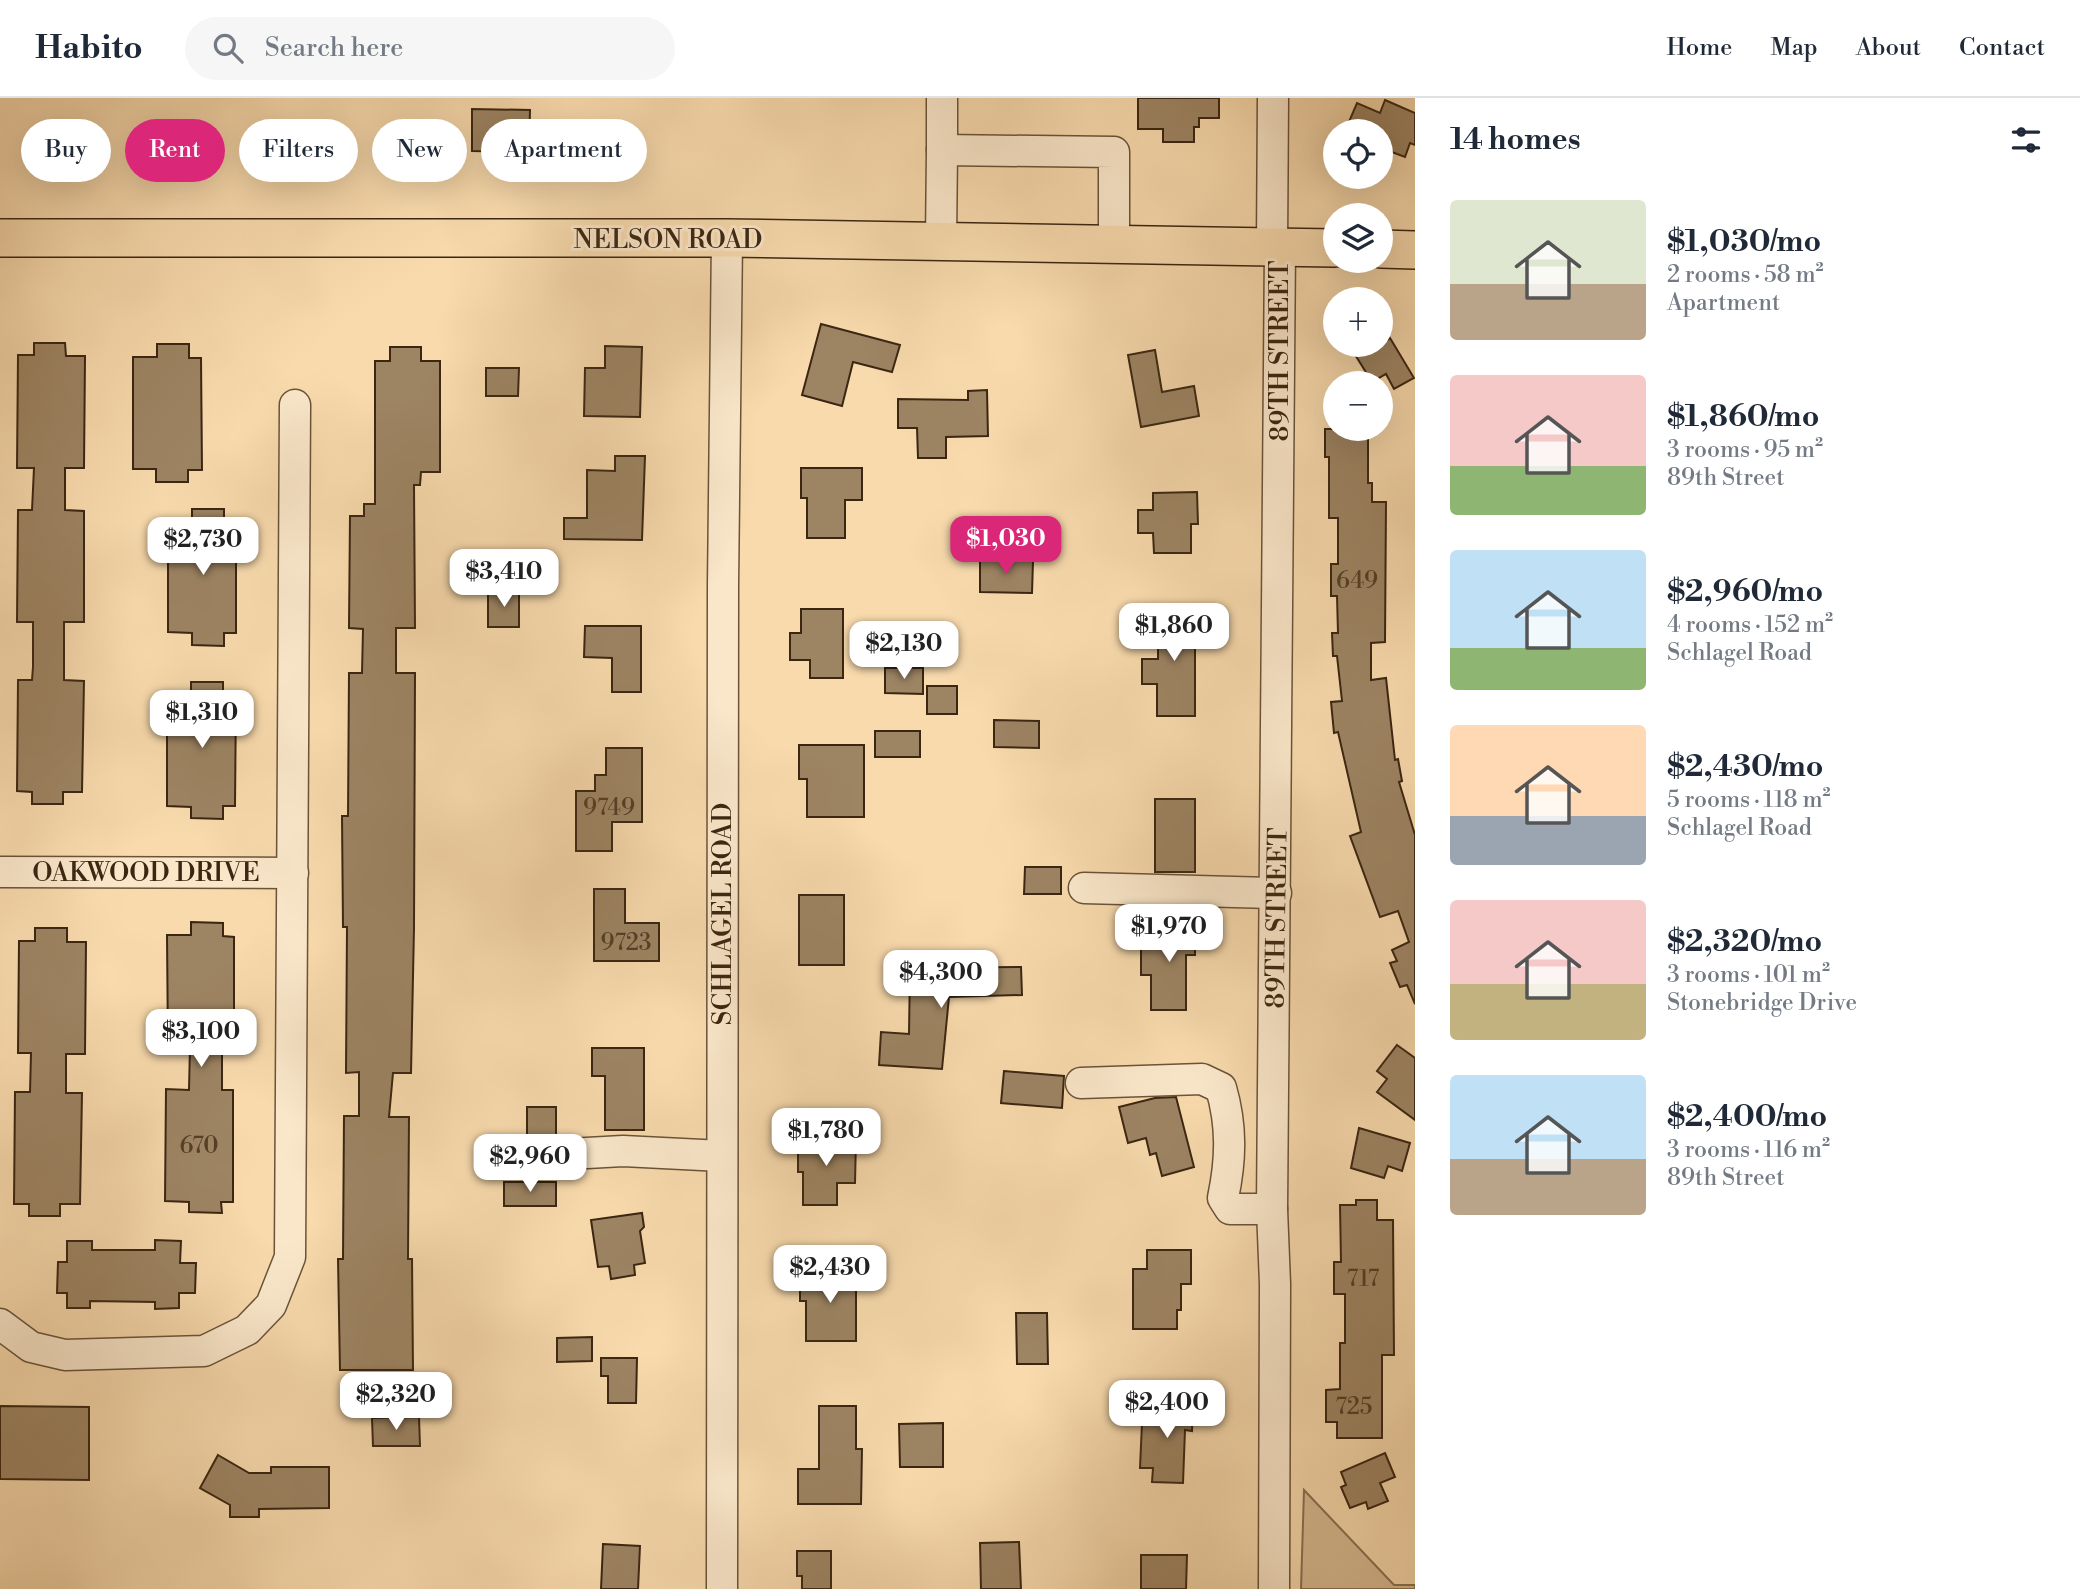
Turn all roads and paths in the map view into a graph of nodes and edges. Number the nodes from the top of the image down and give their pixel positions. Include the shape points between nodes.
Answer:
1 (942, 98) edge
2 (1273, 98) edge
3 (942, 150) junction
4 (0, 238) edge
5 (727, 238) junction
6 (941, 241) junction
7 (1114, 243) junction
8 (1276, 247) junction
9 (1323, 248) edge
10 (1393, 249) edge
11 (1415, 250) edge
12 (295, 405) dead end
13 (0, 872) edge
14 (293, 873) junction
15 (1084, 888) dead end
16 (1276, 893) junction
17 (1081, 1083) dead end
18 (1222, 1088) junction
19 (1274, 1089) junction
20 (722, 1156) junction
21 (515, 1157) dead end
22 (1272, 1209) junction
23 (0, 1324) edge
24 (722, 1589) edge
25 (1274, 1589) edge

1 - 3 street
2 - 8 street, 89TH STREET
3 - 6 street
3 - 7 street via 1114,152
4 - 5 main road, NELSON ROAD
5 - 6 main road, NELSON ROAD
5 - 20 street, SCHLAGEL ROAD
6 - 7 main road, NELSON ROAD
7 - 8 main road, NELSON ROAD
8 - 9 main road, NELSON ROAD
8 - 16 street, 89TH STREET
10 - 11 main road
12 - 14 street
13 - 14 street, OAKWOOD DRIVE
14 - 23 street via 290,1257 271,1305 247,1330 204,1351 65,1355 31,1347
15 - 16 street
16 - 19 street, 89TH STREET
17 - 18 street via 1202,1079
18 - 19 street
18 - 22 street via 1229,1116 1230,1162 1223,1198 1230,1209
19 - 22 street, 89TH STREET
20 - 21 street via 623,1151
20 - 24 street, SCHLAGEL ROAD
22 - 25 street, 89TH STREET

